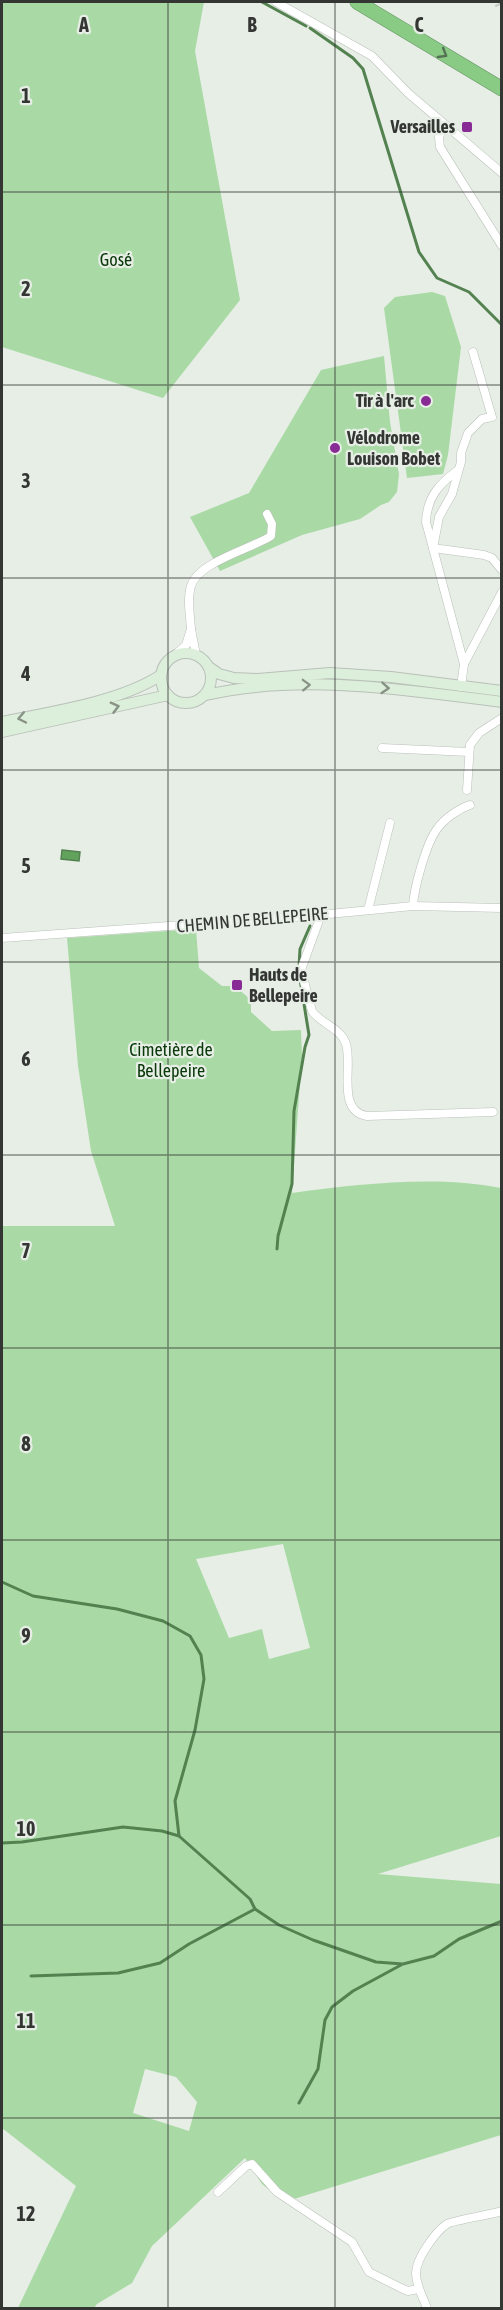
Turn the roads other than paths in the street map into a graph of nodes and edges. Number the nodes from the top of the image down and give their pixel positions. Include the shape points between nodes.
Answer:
1 (276, 2) edge
2 (357, 2) edge
3 (501, 89) edge
4 (444, 124) junction
5 (501, 173) edge
6 (501, 246) edge
7 (473, 352) dead end
8 (459, 470) junction
9 (267, 514) dead end
10 (433, 548) junction
11 (501, 570) edge
12 (501, 592) edge
13 (191, 629) junction
14 (196, 655) junction
15 (174, 656) junction
16 (464, 664) junction
17 (209, 667) junction
18 (161, 675) junction
19 (461, 687) junction
20 (501, 692) edge
21 (168, 695) junction
22 (206, 695) junction
23 (501, 702) edge
24 (501, 718) edge
25 (2, 722) edge
26 (2, 732) edge
27 (382, 748) dead end
28 (469, 752) junction
29 (467, 790) dead end
30 (470, 805) dead end
31 (390, 823) dead end
32 (413, 906) junction
33 (501, 908) edge
34 (368, 910) junction
35 (321, 915) junction
36 (2, 938) edge
37 (493, 1112) dead end
38 (218, 2192) dead end
39 (501, 2211) edge
40 (418, 2289) junction
41 (427, 2308) edge

1 - 4 street via 372,56
2 -> 3 highway
4 - 5 street
4 - 6 street via 440,147
7 - 8 street via 492,417 482,419 468,433
8 - 10 street via 450,500 439,517
8 - 10 street via 435,489 429,500 426,522
9 - 13 street via 272,524 271,536 212,564 194,579 189,598
10 - 11 street via 484,555 492,558
10 - 16 street
12 - 16 street
13 - 14 street
13 - 15 street via 186,645
14 - 15 main road
14 - 17 main road
15 - 18 main road
16 - 19 street
17 - 19 main road via 234,678 330,672
17 - 22 main road via 212,681
18 - 21 main road
18 -> 25 main road via 120,694
19 - 20 main road
21 - 22 main road via 182,703
26 -> 21 main road
22 -> 23 main road via 327,684
24 - 28 street via 479,733
27 - 28 street
28 - 29 street
30 - 32 street via 442,822 432,838
31 - 34 street
32 - 33 street, CHEMIN DE BELLEPEIRE
32 - 34 street, CHEMIN DE BELLEPEIRE
34 - 35 street, CHEMIN DE BELLEPEIRE
35 - 36 street, CHEMIN DE BELLEPEIRE
35 - 37 street via 302,970 312,1011 338,1032 346,1046 349,1099 354,1112 367,1116
38 - 40 street via 252,2164 277,2192 352,2242 369,2272 408,2291
39 - 40 street via 449,2222 420,2259
40 - 41 street

